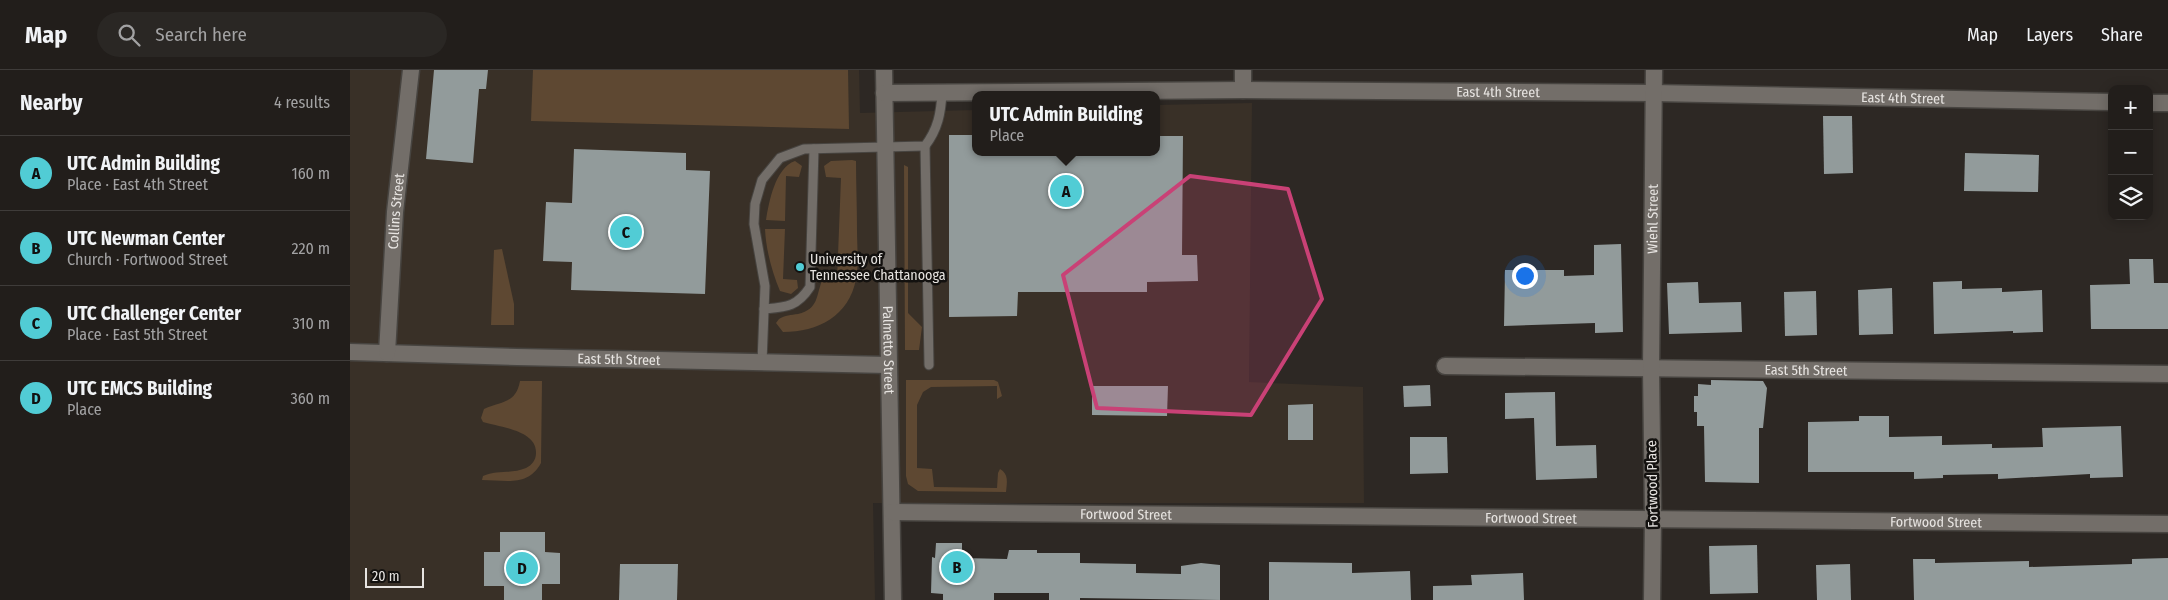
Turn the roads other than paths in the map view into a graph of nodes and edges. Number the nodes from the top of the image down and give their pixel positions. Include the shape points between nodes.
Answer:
1 (411, 70) edge
2 (884, 70) edge
3 (1243, 70) edge
4 (1654, 70) edge
5 (1243, 90) junction
6 (1092, 91) edge
7 (942, 92) junction
8 (972, 92) edge
9 (884, 93) junction
10 (1654, 93) junction
11 (2108, 102) edge
12 (2153, 103) edge
13 (2168, 103) edge
14 (925, 146) junction
15 (885, 147) junction
16 (814, 149) junction
17 (764, 309) junction
18 (350, 352) edge
19 (387, 353) junction
20 (762, 362) junction
21 (888, 365) junction
22 (929, 365) dead end
23 (1445, 366) dead end
24 (1651, 369) junction
25 (2168, 374) edge
26 (892, 512) junction
27 (1653, 518) junction
28 (2168, 524) edge
29 (893, 600) edge
30 (1652, 600) edge

1 - 19 street, Collins Street via 395,212
2 - 9 street, Palmetto Street
3 - 5 street
4 - 10 street, Wiehl Street
5 - 6 street, East 4th Street
5 - 10 street, East 4th Street
7 - 8 street, East 4th Street
7 - 9 street, East 4th Street
7 - 14 lane via 937,129
9 - 15 street, Palmetto Street
10 - 11 street, East 4th Street
10 - 24 street, Wiehl Street
12 - 13 street
14 - 15 lane
14 - 22 lane
15 - 16 lane
15 - 21 street, Palmetto Street
16 - 17 lane via 810,287 800,300 791,305
16 - 17 lane via 804,149 780,158 762,180 755,204 754,224 765,286
17 - 20 lane
18 - 19 street, East 5th Street
19 - 20 street, East 5th Street
20 - 21 street, East 5th Street
21 - 26 street, Palmetto Street
23 - 24 street, East 5th Street
24 - 25 street, East 5th Street
24 - 27 street, Fortwood Place
26 - 27 street, Fortwood Street
26 - 29 street, Palmetto Street
27 - 28 street, Fortwood Street
27 - 30 street, Fortwood Place

